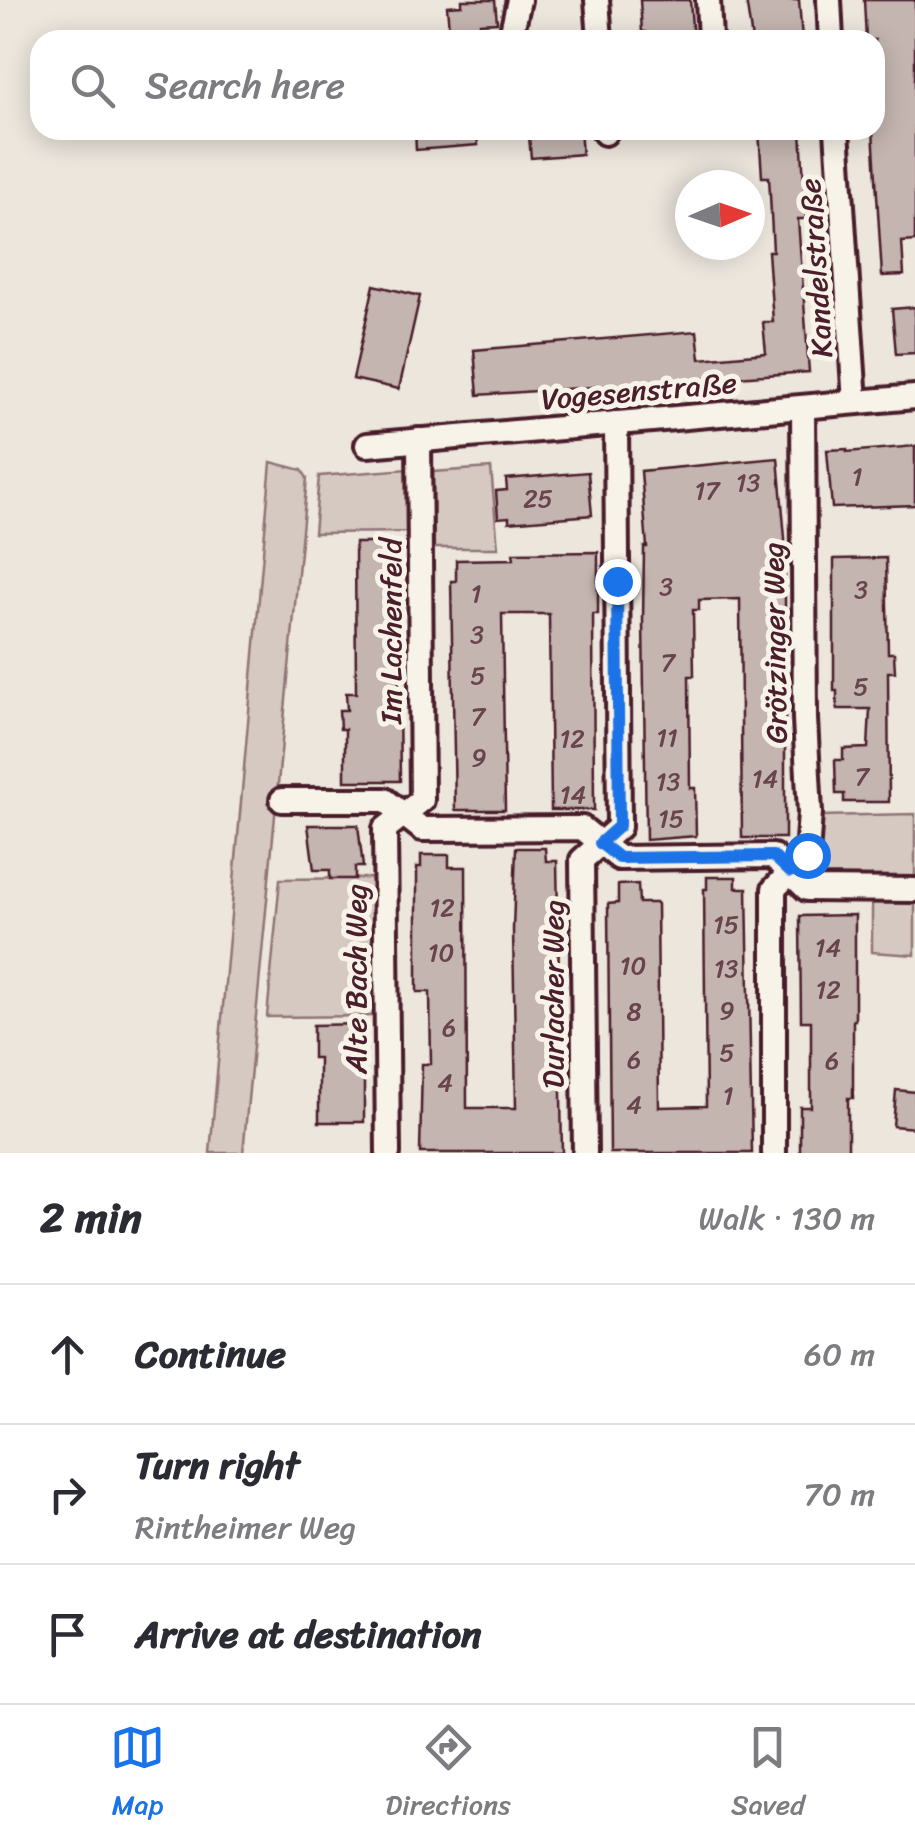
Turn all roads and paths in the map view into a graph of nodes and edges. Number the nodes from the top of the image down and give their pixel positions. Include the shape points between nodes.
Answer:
1 (519, 0) edge
2 (598, 0) edge
3 (708, 0) edge
4 (829, 0) edge
5 (512, 30) edge
6 (600, 30) edge
7 (710, 30) edge
8 (831, 30) edge
9 (838, 140) edge
10 (915, 397) edge
11 (855, 402) junction
12 (803, 407) junction
13 (616, 423) junction
14 (419, 440) junction
15 (368, 445) dead end
16 (282, 800) dead end
17 (404, 813) junction
18 (600, 843) junction
19 (790, 872) junction
20 (915, 890) edge
21 (388, 1153) edge
22 (584, 1153) edge
23 (774, 1153) edge

1 - 5 street
2 - 6 street
3 - 7 street
4 - 8 street
9 - 11 street, Kandelstraße
10 - 11 street, Vogesenstraße
11 - 12 street, Vogesenstraße
12 - 13 street, Vogesenstraße
12 - 19 street, Grötzinger Weg via 810,813 807,855
13 - 14 street, Vogesenstraße
13 - 18 street, Durlacher Weg via 619,826
14 - 15 street, Vogesenstraße
14 - 17 street, Im Lachenfeld via 422,800
16 - 17 street via 385,800
17 - 18 street via 422,829 582,828
17 - 21 street, Alte Bach Weg via 385,830
18 - 19 street via 619,858 773,856
18 - 22 street, Durlacher Weg via 582,860
19 - 20 street via 807,889
19 - 23 street, Grötzinger Weg via 774,889

